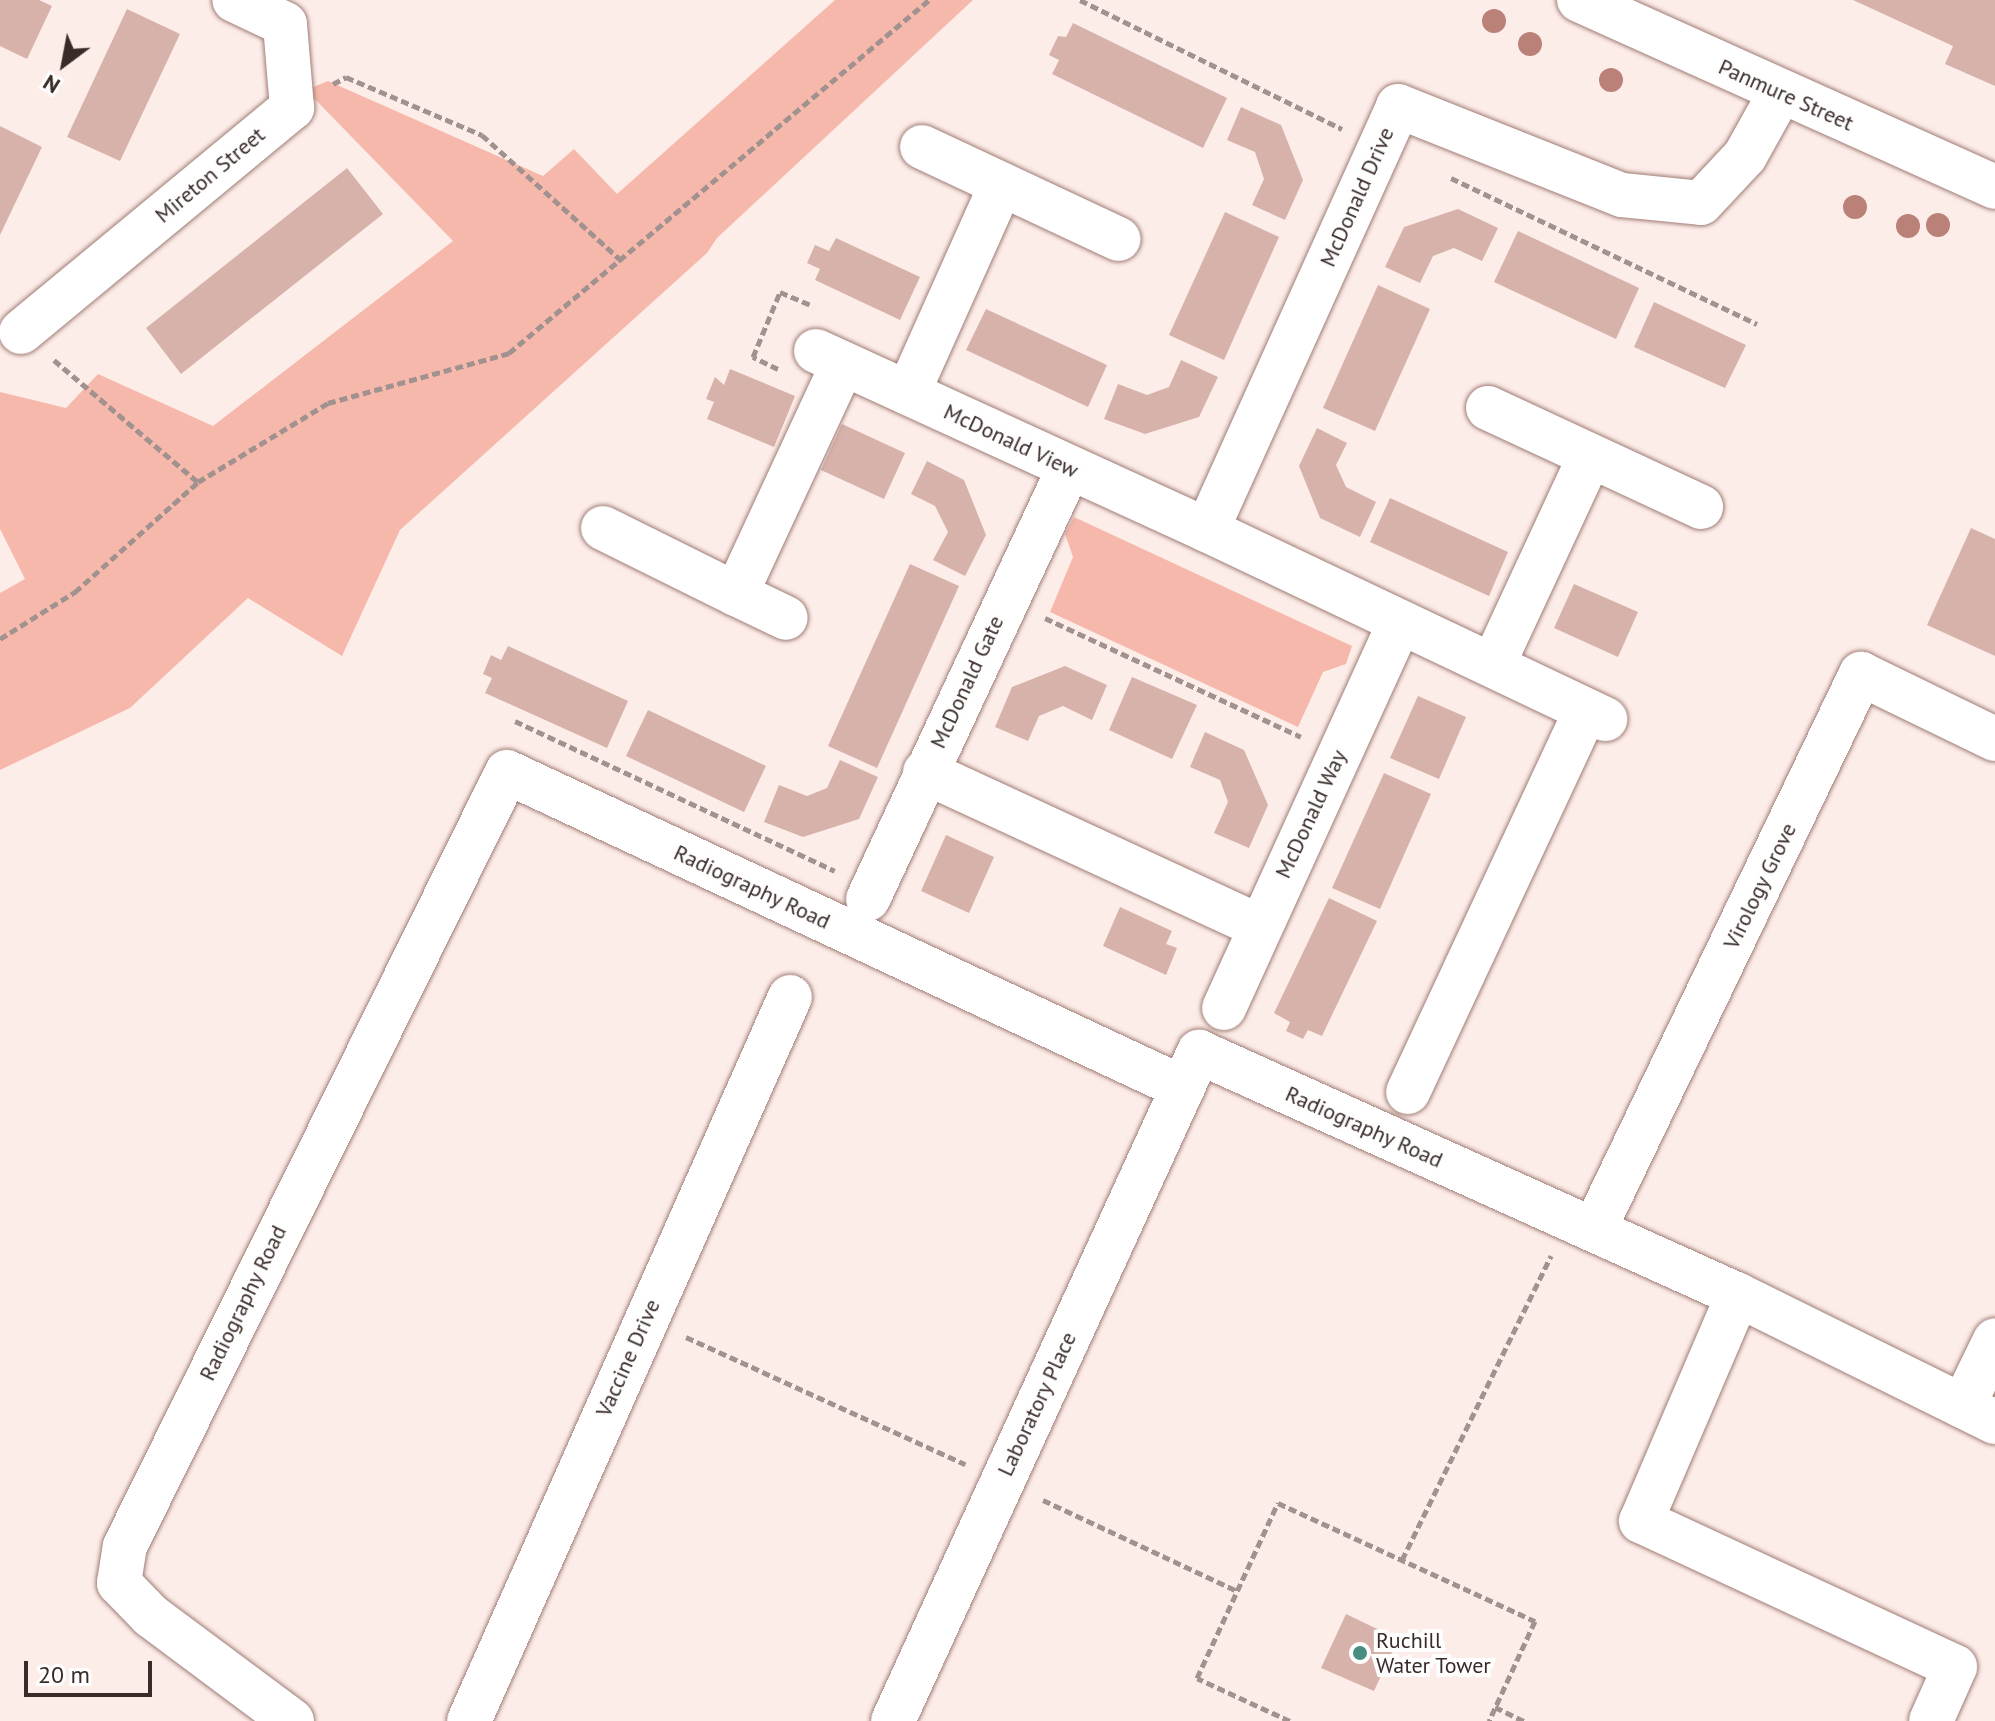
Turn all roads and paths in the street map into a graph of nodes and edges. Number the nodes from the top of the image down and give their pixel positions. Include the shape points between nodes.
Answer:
1 (234, 0) edge
2 (929, 0) edge
3 (1080, 0) edge
4 (1579, 0) edge
5 (1780, 93) junction
6 (292, 108) junction
7 (1352, 118) dead end
8 (922, 147) dead end
9 (1001, 185) junction
10 (1995, 187) edge
11 (1118, 239) dead end
12 (622, 261) junction
13 (21, 332) joint
14 (827, 354) junction
15 (908, 393) junction
16 (1488, 408) dead end
17 (1590, 456) junction
18 (1069, 467) junction
19 (198, 482) junction
20 (1701, 507) dead end
21 (603, 528) dead end
22 (1207, 530) junction
23 (736, 594) junction
24 (1046, 604) dead end
25 (1040, 615) junction
26 (786, 618) dead end
27 (1400, 622) junction
28 (1035, 627) dead end
29 (0, 639) edge
30 (1493, 665) junction
31 (515, 721) dead end
32 (1309, 723) dead end
33 (1302, 737) junction
34 (1995, 739) edge
35 (1296, 751) dead end
36 (925, 772) junction
37 (858, 888) joint
38 (1259, 926) junction
39 (790, 997) dead end
40 (1224, 1008) dead end
41 (1183, 1088) junction
42 (1408, 1092) dead end
43 (1582, 1225) junction
44 (1738, 1295) junction
45 (646, 1319) junction
46 (1995, 1340) edge
47 (1979, 1414) edge
48 (1002, 1481) junction
49 (1402, 1560) junction
50 (1237, 1591) junction
51 (1495, 1707) junction
52 (907, 1716) edge
53 (292, 1721) edge
54 (469, 1721) edge
55 (1290, 1721) edge
56 (1489, 1721) edge
57 (1524, 1721) edge
58 (1931, 1721) edge

1 - 6 street via 285,24
2 - 12 path
3 - 7 path via 1347,131
4 - 5 street, Panmure Street
5 - 10 street, Panmure Street
5 - 22 street, McDonald Drive via 1745,156 1701,203 1622,195 1398,106
6 - 12 path via 346,77 482,135
6 - 13 street, Mireton Street
8 - 9 street
9 - 11 street
9 - 15 street
12 - 19 path via 509,353 328,403
13 - 19 path
14 - 14 path via 780,292 753,357
14 - 15 street, McDonald View
14 - 23 street
15 - 18 street, McDonald View
16 - 17 street
17 - 20 street
17 - 30 street
18 - 22 street, McDonald View
18 - 36 street, McDonald Gate
19 - 29 path via 75,592
21 - 23 street
22 - 27 street
23 - 26 street
24 - 25 path
25 - 28 path
25 - 33 path
27 - 30 street
27 - 38 street, McDonald Way
30 - 42 street via 1595,714
31 - 37 path
32 - 33 path
33 - 35 path
34 - 43 street, Virology Grove via 1861,674
36 - 37 street, McDonald Gate
36 - 38 street
38 - 40 street, McDonald Way
39 - 45 street, Vaccine Drive
41 - 43 street, Radiography Road via 1199,1052
41 - 48 street, Laboratory Place
41 - 53 street, Radiography Road via 507,772 125,1546 119,1583 151,1616
43 - 44 street, Radiography Road
43 - 49 path
44 - 47 street, Radiography Road
44 - 58 street via 1641,1521 1955,1667
45 - 48 path
45 - 54 street, Vaccine Drive
46 - 47 street
48 - 50 path
48 - 52 street, Laboratory Place
49 - 50 path via 1278,1503
49 - 51 path via 1535,1621
50 - 55 path via 1197,1678
51 - 56 path
51 - 57 path

